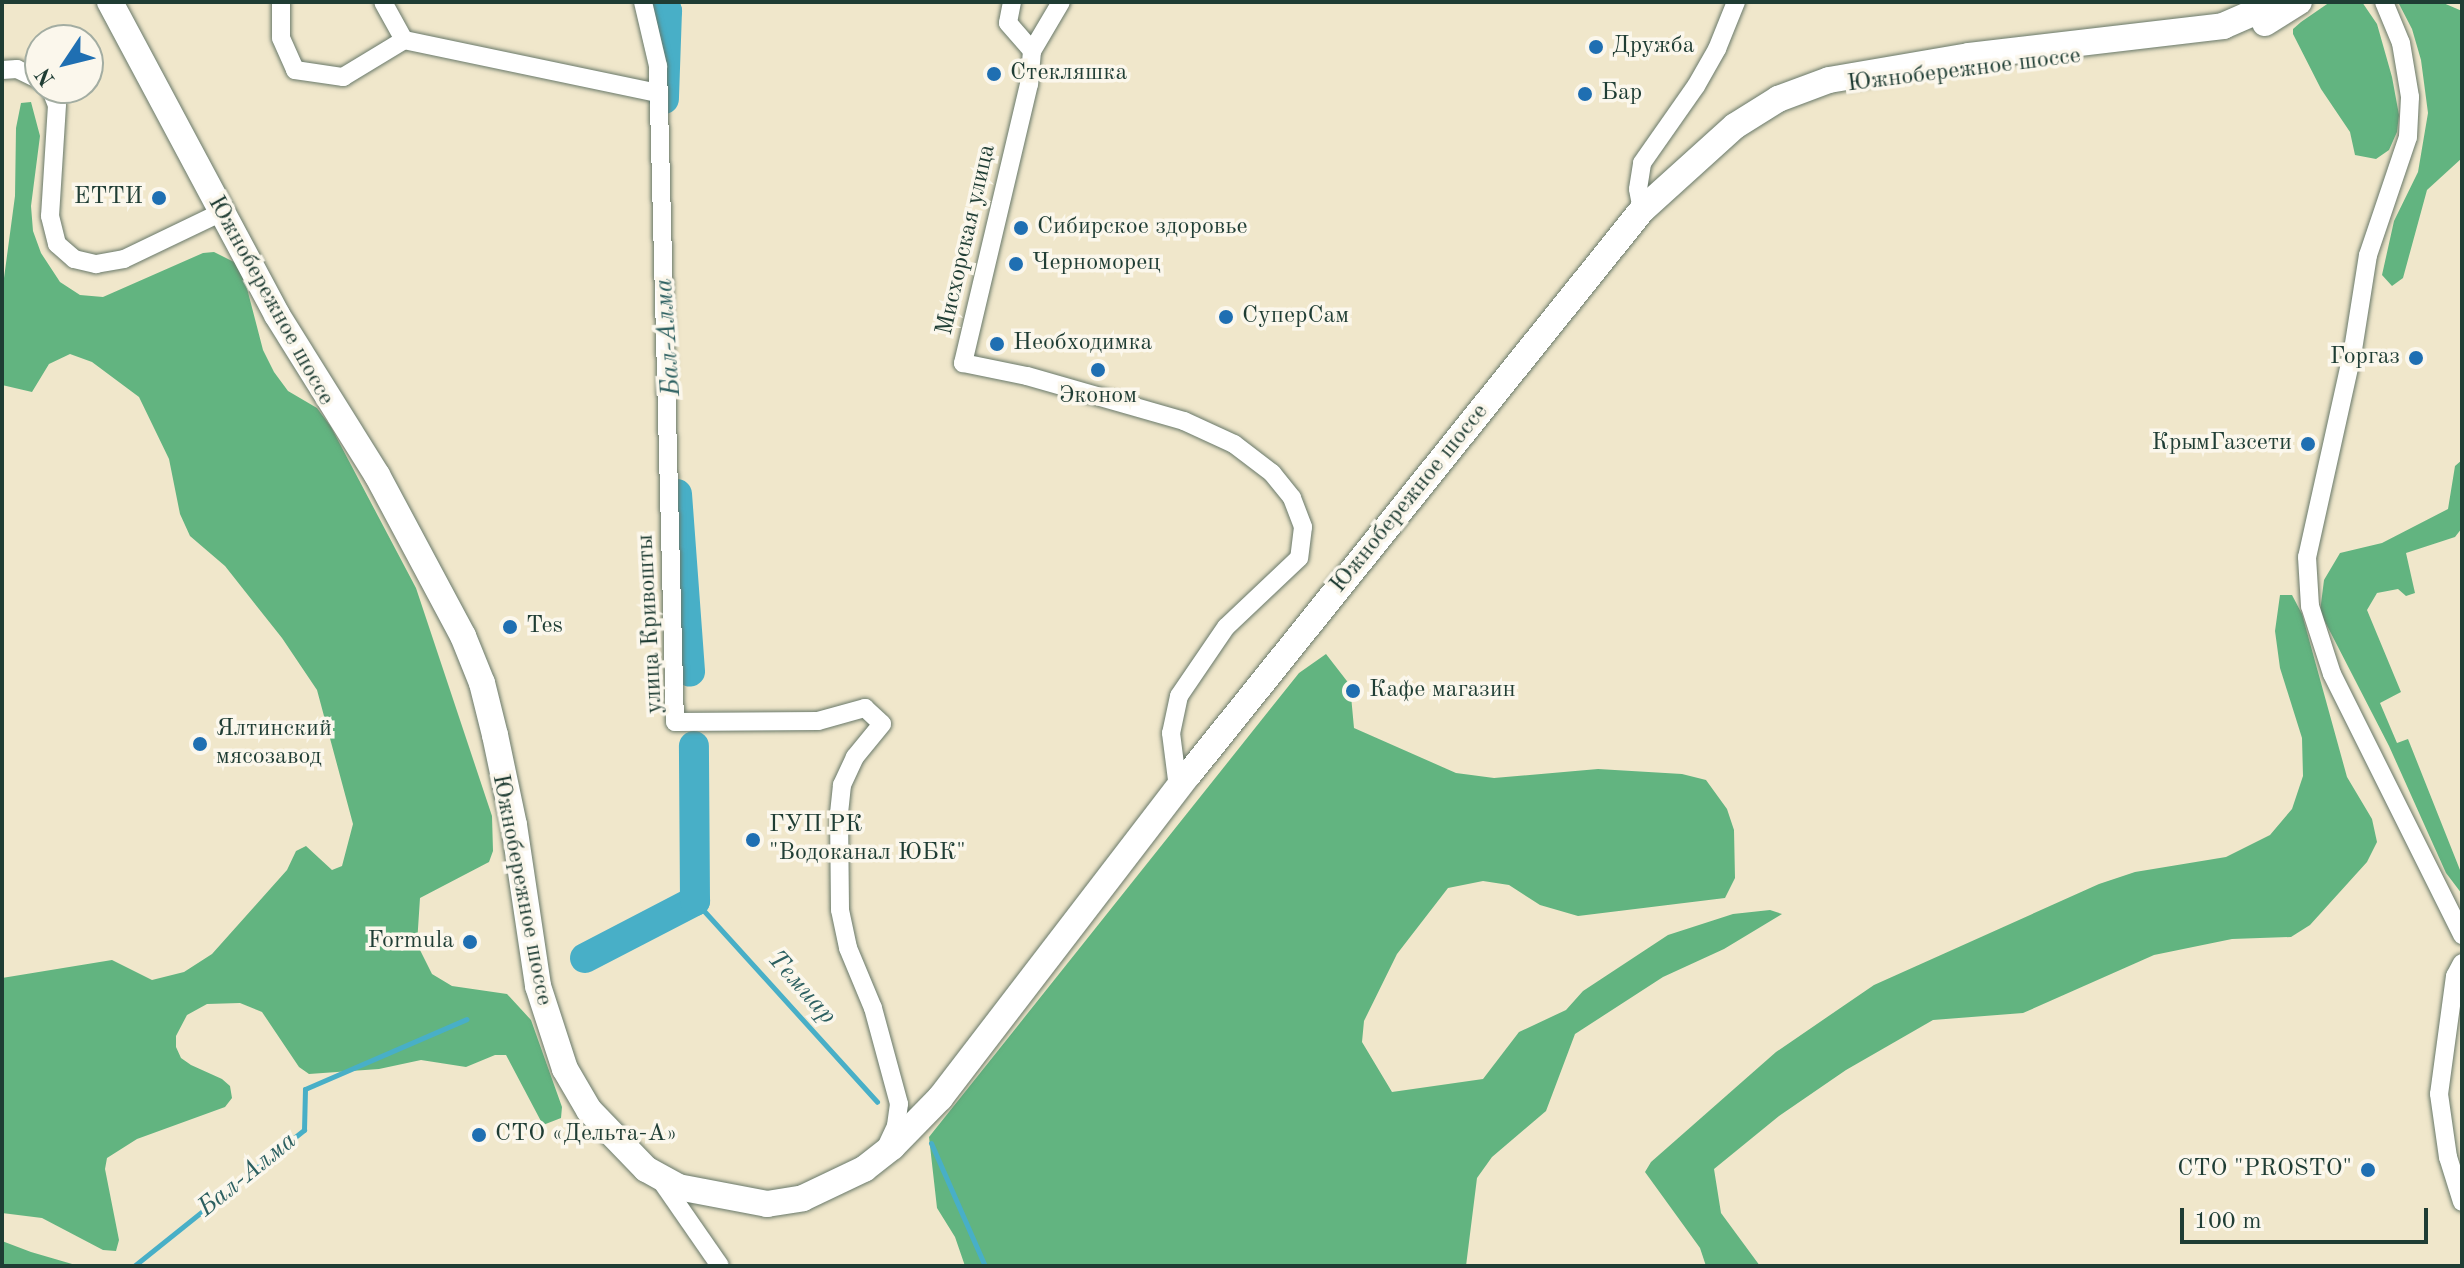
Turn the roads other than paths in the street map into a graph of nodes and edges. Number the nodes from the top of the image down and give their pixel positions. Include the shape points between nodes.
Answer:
1 (98, 2) edge
2 (110, 2) edge
3 (281, 2) edge
4 (383, 2) edge
5 (643, 2) edge
6 (1012, 2) edge
7 (1061, 2) edge
8 (1736, 2) edge
9 (2278, 2) edge
10 (2299, 2) edge
11 (2384, 2) edge
12 (404, 40) junction
13 (1032, 51) junction
14 (2, 70) edge
15 (24, 72) edge
16 (657, 93) junction
17 (57, 104) edge
18 (208, 184) junction
19 (220, 213) junction
20 (1647, 215) junction
21 (252, 270) junction
22 (1184, 793) junction
23 (2462, 935) edge
24 (2462, 963) edge
25 (887, 1156) junction
26 (664, 1185) junction
27 (2462, 1202) edge
28 (720, 1266) edge

1 - 18 highway, Южнобережное шоссе
2 - 18 highway, Южнобережное шоссе
3 - 12 street via 281,38 295,70 343,77
4 - 12 street
5 - 16 street, улица Кривошты via 658,66
6 - 13 street via 1008,23
7 - 13 street
8 - 20 street via 1696,86 1642,163 1638,189
9 - 20 highway, Южнобережное шоссе via 2223,26 1969,56 1829,80 1778,99 1735,126
10 - 20 highway, Южнобережное шоссе via 2276,19 2228,36 1822,90 1745,130
11 - 23 street via 2401,43 2410,97 2408,137 2368,255 2353,350 2307,557 2310,606 2332,674
12 - 16 street
13 - 22 street, Мисхорская улица via 1029,84 963,363 1184,421 1234,444 1272,473 1292,498 1303,527 1299,558 1226,627 1179,696 1171,733
14 - 15 street
16 - 25 street, улица Кривошты via 675,722 818,721 865,708 882,724 855,757 842,785 840,910 899,1104
17 - 19 street via 50,216 57,244 74,259 96,264 151,249
18 - 19 highway, Южнобережное шоссе
18 - 21 highway, Южнобережное шоссе
19 - 21 highway, Южнобережное шоссе
20 - 22 highway, Южнобережное шоссе
21 - 25 highway, Южнобережное шоссе via 377,475 473,660 514,825 538,986 565,1069 589,1110 646,1169 664,1180 751,1203 803,1198
21 - 26 highway, Южнобережное шоссе via 278,324 376,480 479,682 507,807 536,990 562,1070 586,1112
22 - 25 highway, Южнобережное шоссе
24 - 27 street via 2455,976 2439,1094 2448,1157
25 - 26 highway, Южнобережное шоссе via 852,1186 806,1206 776,1210 735,1209
26 - 28 street

